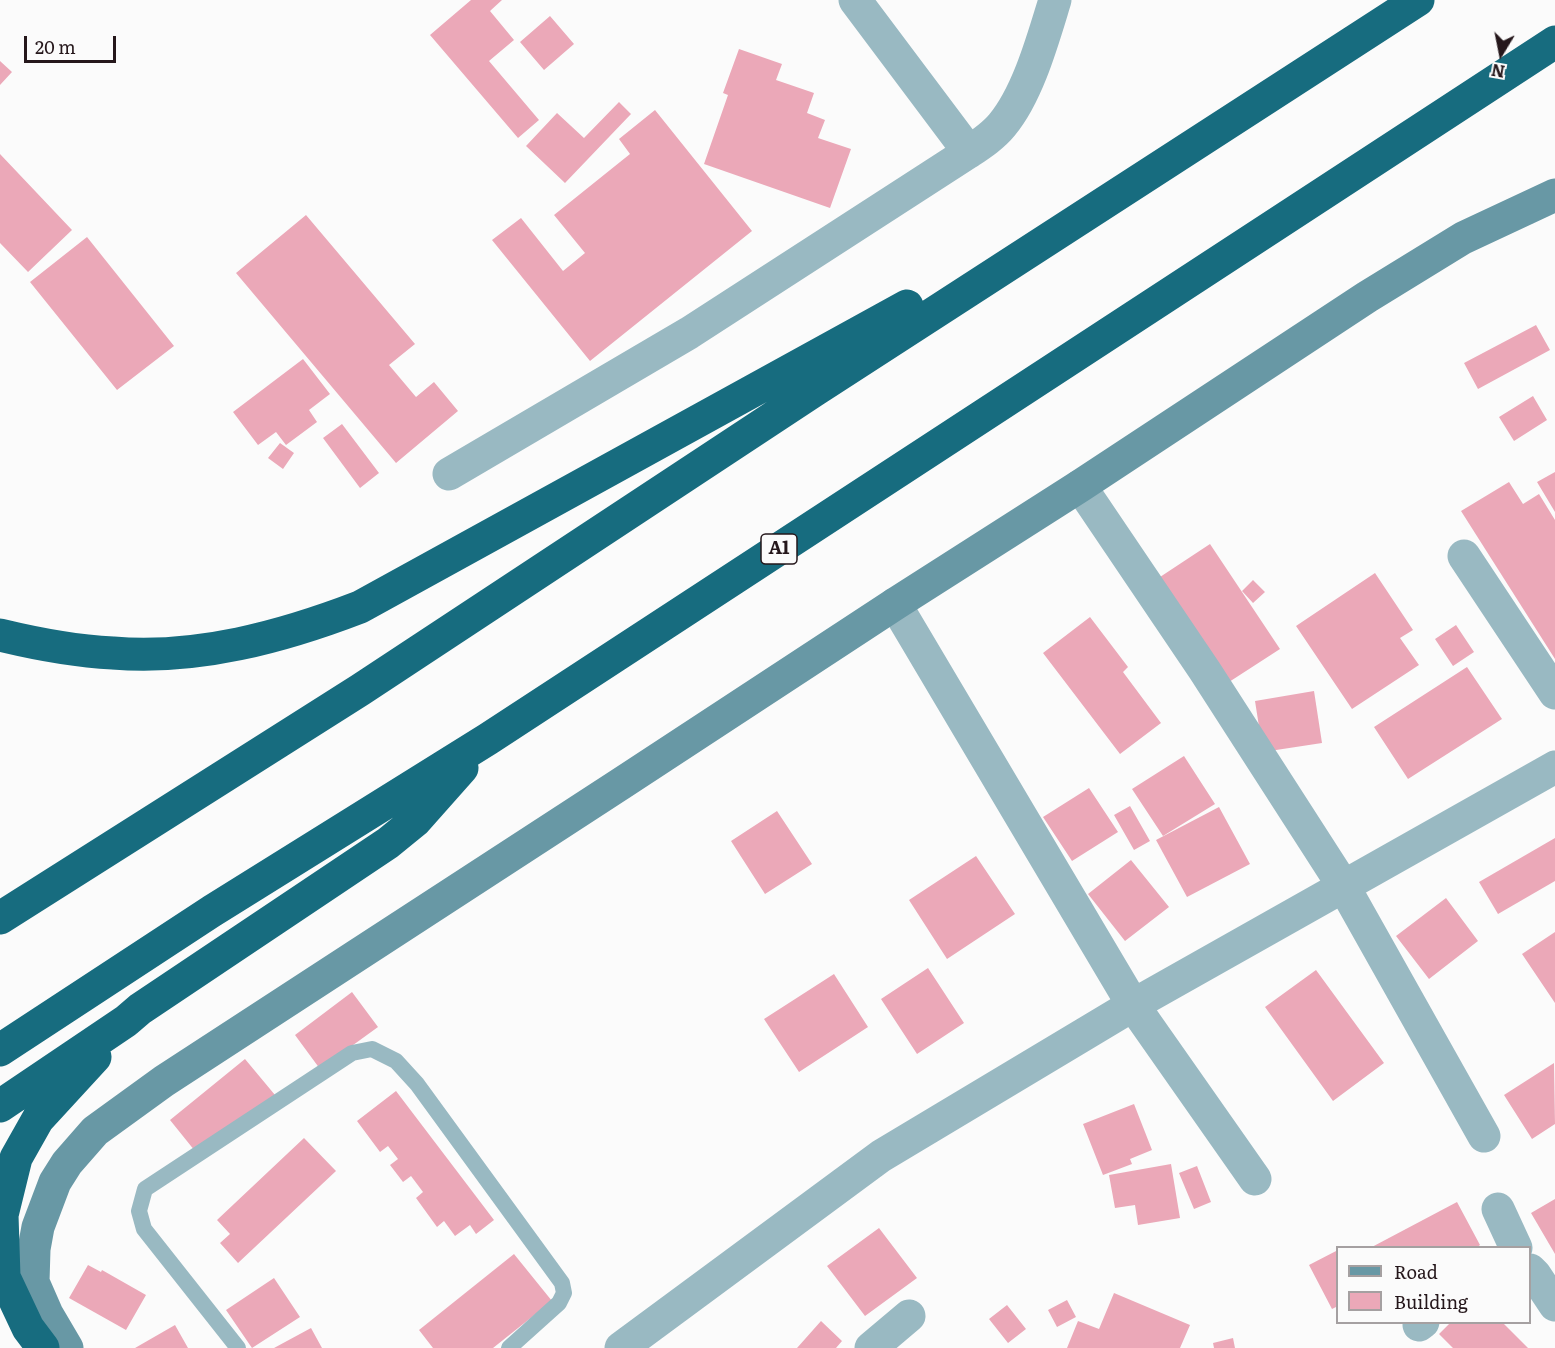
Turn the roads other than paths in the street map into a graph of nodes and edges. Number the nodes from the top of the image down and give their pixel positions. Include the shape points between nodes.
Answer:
1 (855, 0) edge
2 (1055, 0) edge
3 (1418, 0) edge
4 (1555, 42) edge
5 (969, 152) junction
6 (1163, 164) junction
7 (1555, 195) edge
8 (449, 474) dead end
9 (1080, 486) junction
10 (1464, 556) dead end
11 (894, 604) junction
12 (0, 635) edge
13 (1555, 693) edge
14 (488, 740) junction
15 (1555, 767) edge
16 (1344, 887) junction
17 (0, 918) edge
18 (1133, 1005) junction
19 (140, 1009) junction
20 (0, 1050) edge
21 (0, 1106) edge
22 (1484, 1136) dead end
23 (1255, 1179) dead end
24 (1498, 1209) dead end
25 (1515, 1246) edge
26 (1531, 1271) edge
27 (1555, 1305) edge
28 (909, 1316) dead end
29 (43, 1348) edge
30 (67, 1348) edge
31 (238, 1348) edge
32 (509, 1348) edge
33 (621, 1348) edge
34 (872, 1348) edge

1 - 5 street
2 - 5 street via 1029,76 1012,110 994,134
3 - 6 highway
4 - 14 highway, A1
5 - 8 street via 689,333
6 - 12 highway via 360,607 265,638 166,653 115,654
6 - 17 highway via 360,690
7 - 9 street via 1463,238 1396,279
9 - 11 street
9 - 16 street
10 - 13 street
11 - 18 street
11 - 30 street via 173,1075 95,1131 55,1182 34,1249 33,1282
14 - 19 highway via 415,821 388,843
14 - 20 highway, A1 via 212,910
15 - 16 street
16 - 18 street
16 - 22 street
18 - 23 street
18 - 33 street via 881,1156
19 - 21 highway
19 - 29 highway via 38,1119 16,1158 2,1215 4,1277 28,1328
24 - 25 street
26 - 27 street
28 - 34 street
31 - 32 lane via 144,1230 139,1211 145,1189 352,1053 372,1049 396,1061 417,1084 562,1282 564,1293 559,1303

